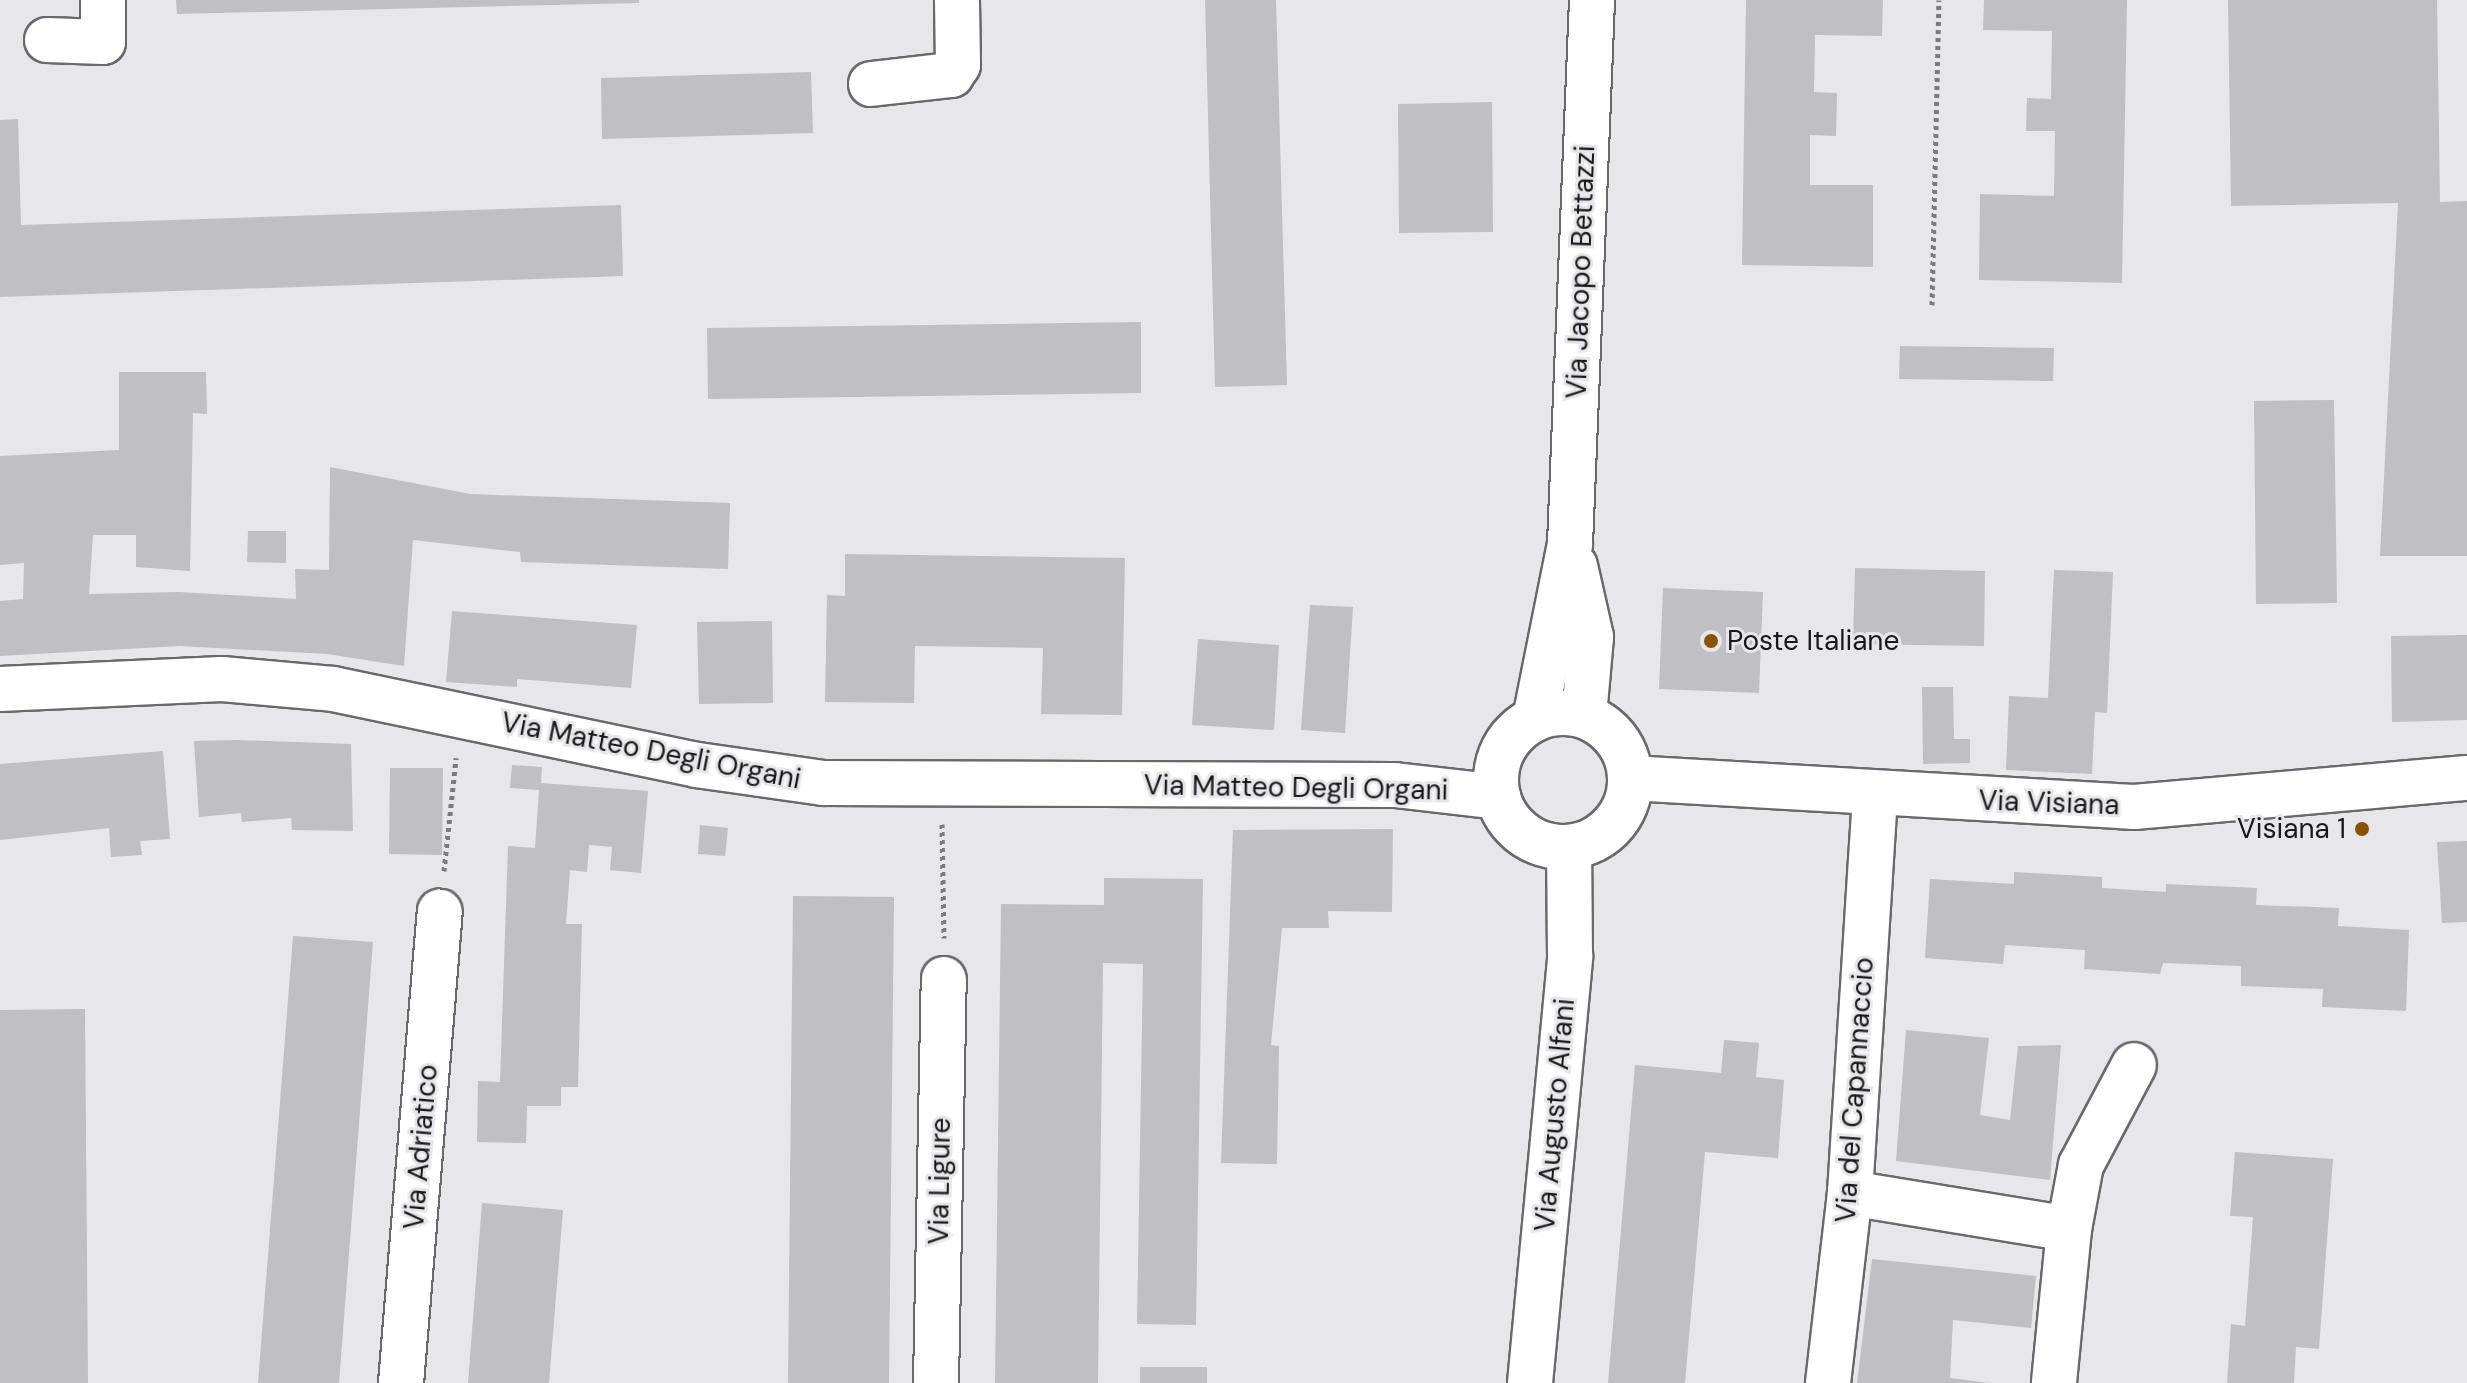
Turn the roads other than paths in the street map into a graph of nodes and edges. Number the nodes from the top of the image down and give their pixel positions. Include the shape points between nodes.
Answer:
1 (103, 0) edge
2 (957, 0) edge
3 (1592, 0) edge
4 (47, 40) dead end
5 (871, 84) dead end
6 (1570, 544) junction
7 (0, 689) edge
8 (1584, 716) junction
9 (1535, 719) junction
10 (1630, 778) junction
11 (2467, 778) edge
12 (1875, 795) junction
13 (1498, 797) junction
14 (1569, 847) junction
15 (440, 912) road end
16 (944, 979) road end
17 (2134, 1065) dead end
18 (1850, 1193) junction
19 (2069, 1229) junction
20 (401, 1383) edge
21 (936, 1383) edge
22 (1530, 1383) edge
23 (1828, 1383) edge
24 (2054, 1383) edge

1 - 4 street via 103,42
2 - 5 street via 958,65 951,75
3 - 6 street, Via Jacopo Bettazzi
6 - 8 street, Via Jacopo Bettazzi via 1591,637
6 - 9 street, Via Jacopo Bettazzi
7 - 13 street, Via Matteo Degli Organi via 222,679 333,689 697,765 823,783 1395,785
8 - 9 street via 1551,713
8 - 10 street via 1617,740
9 - 13 street via 1519,729 1498,759
10 - 12 street, Via Visiana
10 - 14 street via 1619,816 1589,842
11 - 12 street, Via Visiana via 2150,806
12 - 18 street, Via del Capannaccio
13 - 14 street via 1517,829 1532,840
14 - 22 street, Via Augusto Alfani via 1570,956
15 - 20 street, Via Adriatico
16 - 21 street, Via Ligure
17 - 19 street via 2081,1165
18 - 19 street
18 - 23 street, Via del Capannaccio
19 - 24 street

